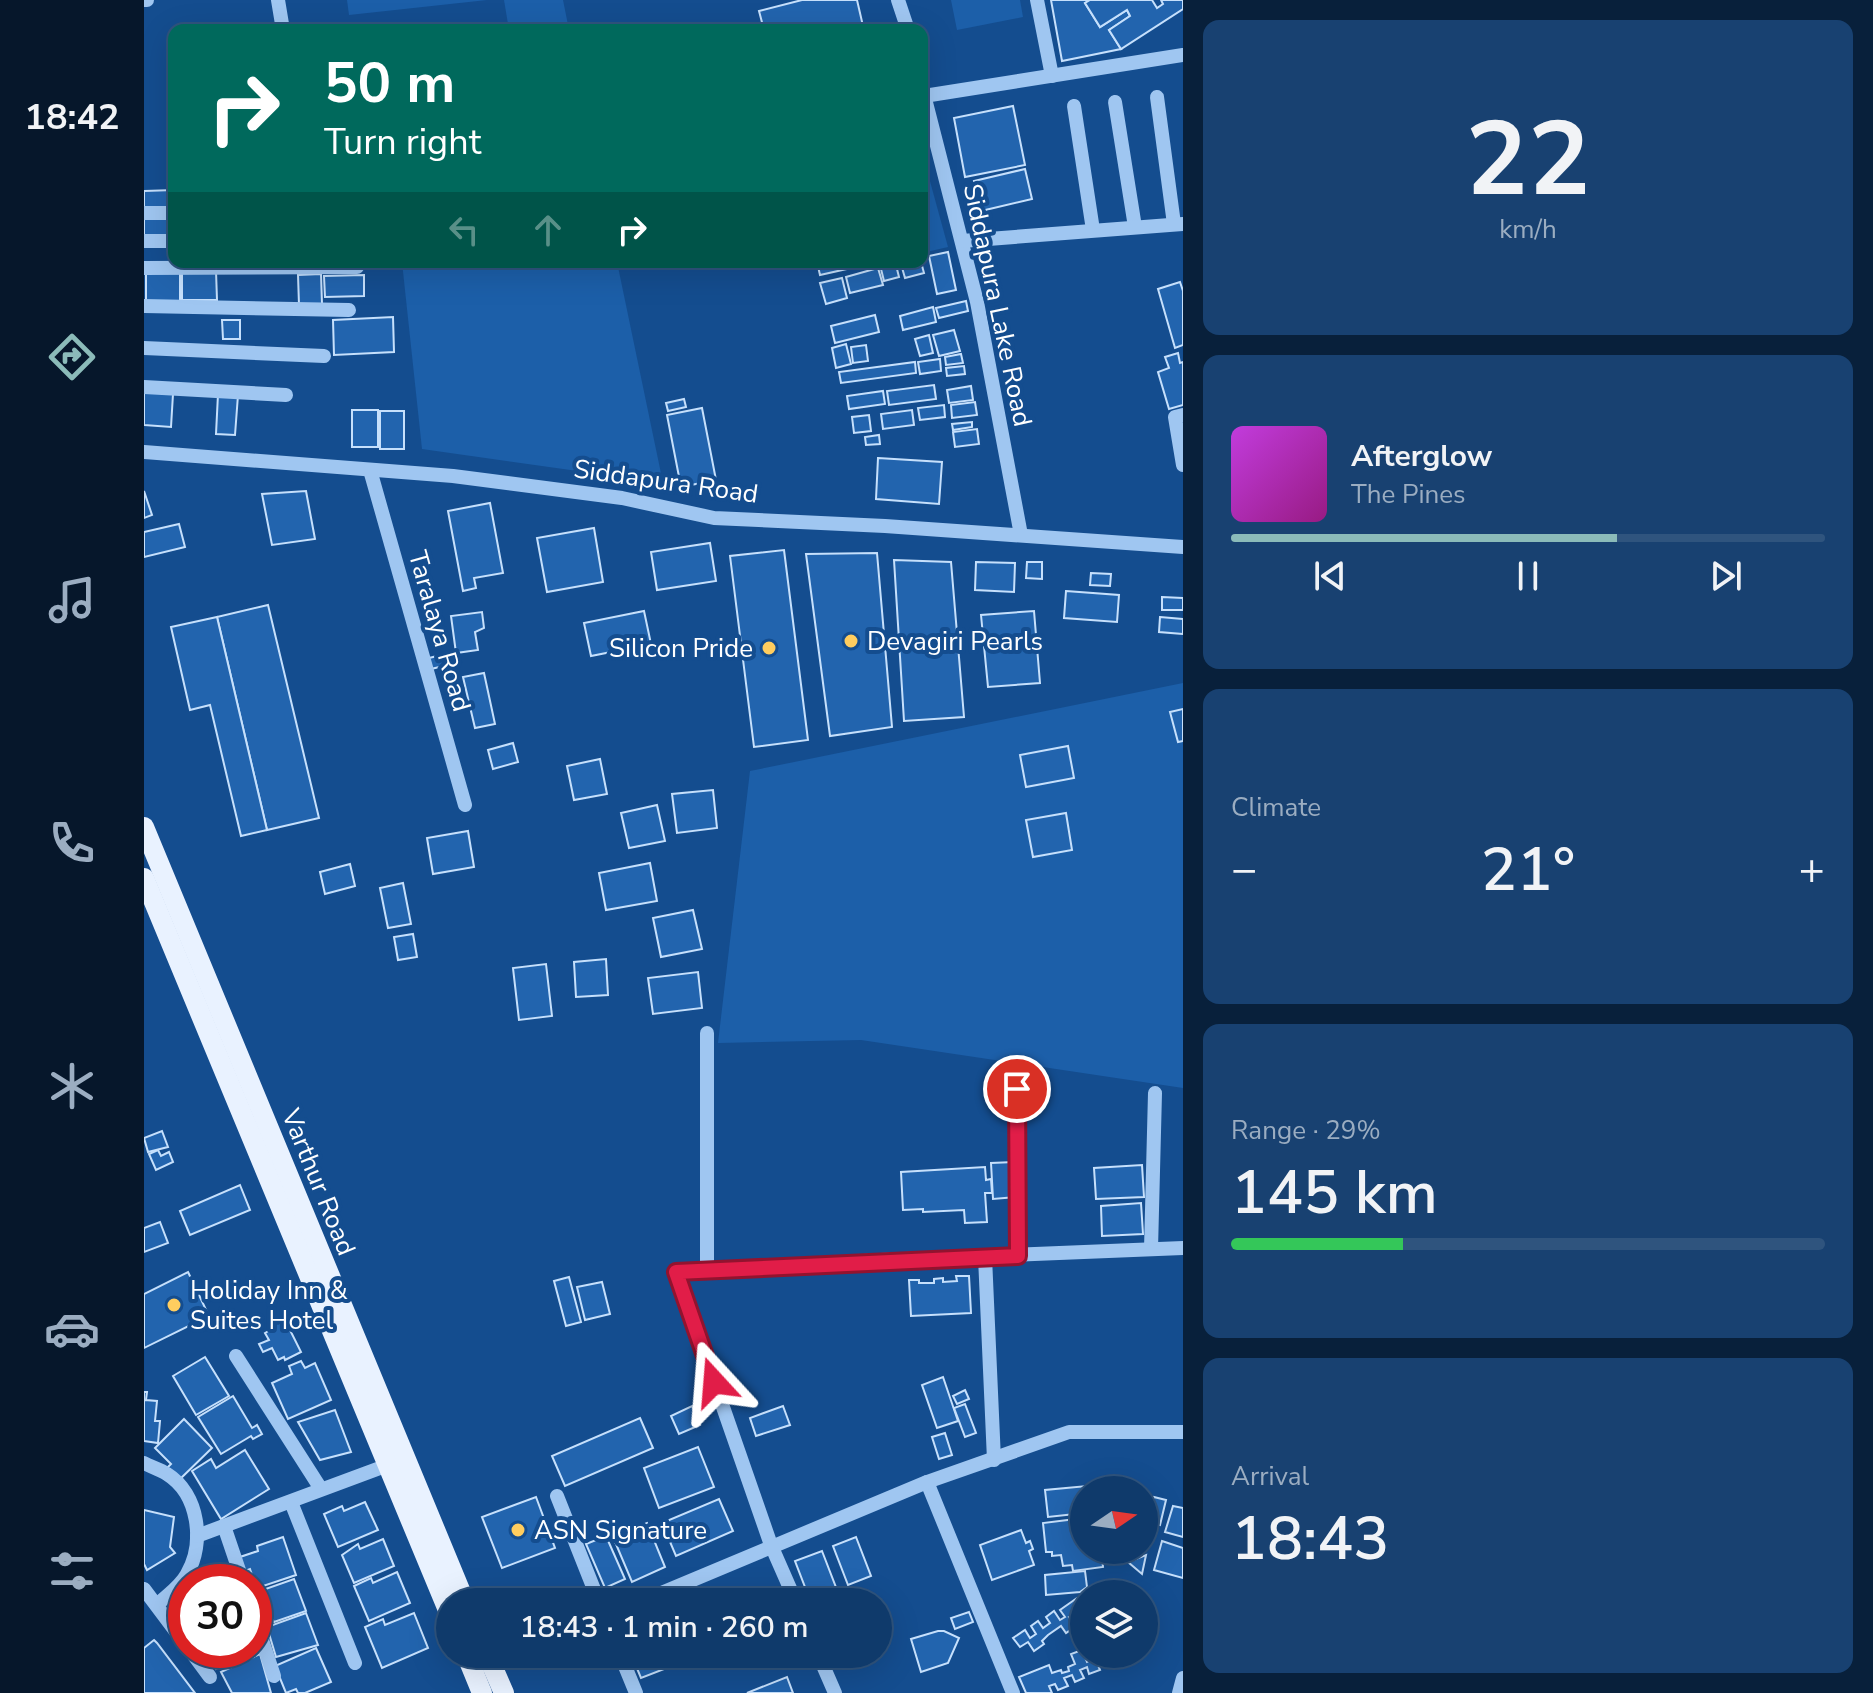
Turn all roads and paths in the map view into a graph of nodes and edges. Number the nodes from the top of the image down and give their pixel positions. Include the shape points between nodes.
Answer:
1 (278, 0) edge
2 (898, 0) edge
3 (1037, 0) edge
4 (282, 24) edge
5 (906, 24) edge
6 (1183, 55) edge
7 (1052, 76) junction
8 (928, 91) edge
9 (1157, 97) dead end
10 (1115, 102) dead end
11 (1074, 106) dead end
12 (928, 111) edge
13 (144, 213) edge
14 (168, 213) edge
15 (1178, 224) edge
16 (1135, 227) junction
17 (1093, 230) junction
18 (144, 241) edge
19 (168, 241) edge
20 (962, 241) junction
21 (144, 268) edge
22 (168, 268) edge
23 (144, 306) edge
24 (349, 310) dead end
25 (144, 348) edge
26 (324, 356) dead end
27 (144, 387) edge
28 (286, 395) dead end
29 (1183, 415) edge
30 (144, 452) edge
31 (1183, 465) edge
32 (370, 470) junction
33 (1021, 535) junction
34 (1183, 547) edge
35 (465, 805) dead end
36 (144, 827) edge
37 (144, 878) edge
38 (707, 1033) dead end
39 (1017, 1089) dead end
40 (1155, 1093) dead end
41 (1183, 1248) edge
42 (1151, 1249) junction
43 (1018, 1256) junction
44 (985, 1257) junction
45 (707, 1269) junction
46 (236, 1356) dead end
47 (1183, 1432) edge
48 (994, 1460) junction
49 (144, 1463) edge
50 (388, 1465) junction
51 (927, 1482) junction
52 (321, 1489) junction
53 (557, 1496) dead end
54 (291, 1502) junction
55 (224, 1526) junction
56 (197, 1536) junction
57 (771, 1545) junction
58 (237, 1564) edge
59 (439, 1588) edge
60 (459, 1588) edge
61 (593, 1588) edge
62 (672, 1588) edge
63 (790, 1588) edge
64 (144, 1589) edge
65 (157, 1605) junction
66 (168, 1620) edge
67 (355, 1663) dead end
68 (203, 1668) edge
69 (271, 1668) edge
70 (480, 1668) edge
71 (485, 1668) edge
72 (626, 1668) edge
73 (824, 1668) edge
74 (274, 1676) dead end
75 (210, 1677) dead end
76 (1183, 1678) edge
77 (482, 1693) edge
78 (504, 1693) edge
79 (636, 1693) edge
80 (835, 1693) edge
81 (1013, 1693) edge
82 (1179, 1693) edge

1 - 4 street
2 - 5 street
3 - 7 street
6 - 7 street
7 - 8 street
9 - 15 street
10 - 16 street
11 - 17 street
12 - 20 street, Siddapura Lake Road
13 - 14 street
15 - 16 street
16 - 17 street
17 - 20 street
18 - 19 street
20 - 33 street, Siddapura Lake Road
21 - 22 street
23 - 24 street
25 - 26 street
27 - 28 street
29 - 31 street via 1175,417
30 - 32 street, Siddapura Road
32 - 33 street, Siddapura Road via 622,498 714,518
32 - 35 street, Taralaya Road
33 - 34 street, Siddapura Road
36 - 60 main road, Varthur Road
37 - 50 main road, Varthur Road
38 - 45 street
39 - 43 street
40 - 42 street
41 - 42 street
42 - 43 street
43 - 44 street
44 - 45 street
44 - 48 street
45 - 57 street via 676,1272
46 - 52 street
47 - 48 street via 1069,1432
48 - 51 street
49 - 56 street via 169,1475 185,1491
50 - 52 street
50 - 59 main road, Varthur Road
51 - 57 street
51 - 81 street
52 - 54 street
53 - 61 street
54 - 55 street
54 - 67 street
55 - 56 street
55 - 58 street
56 - 65 street via 187,1576
57 - 62 street
57 - 63 street
64 - 65 street
65 - 66 street
68 - 75 street
69 - 74 street
70 - 77 main road
71 - 78 main road
72 - 79 street
73 - 80 street
76 - 82 street

